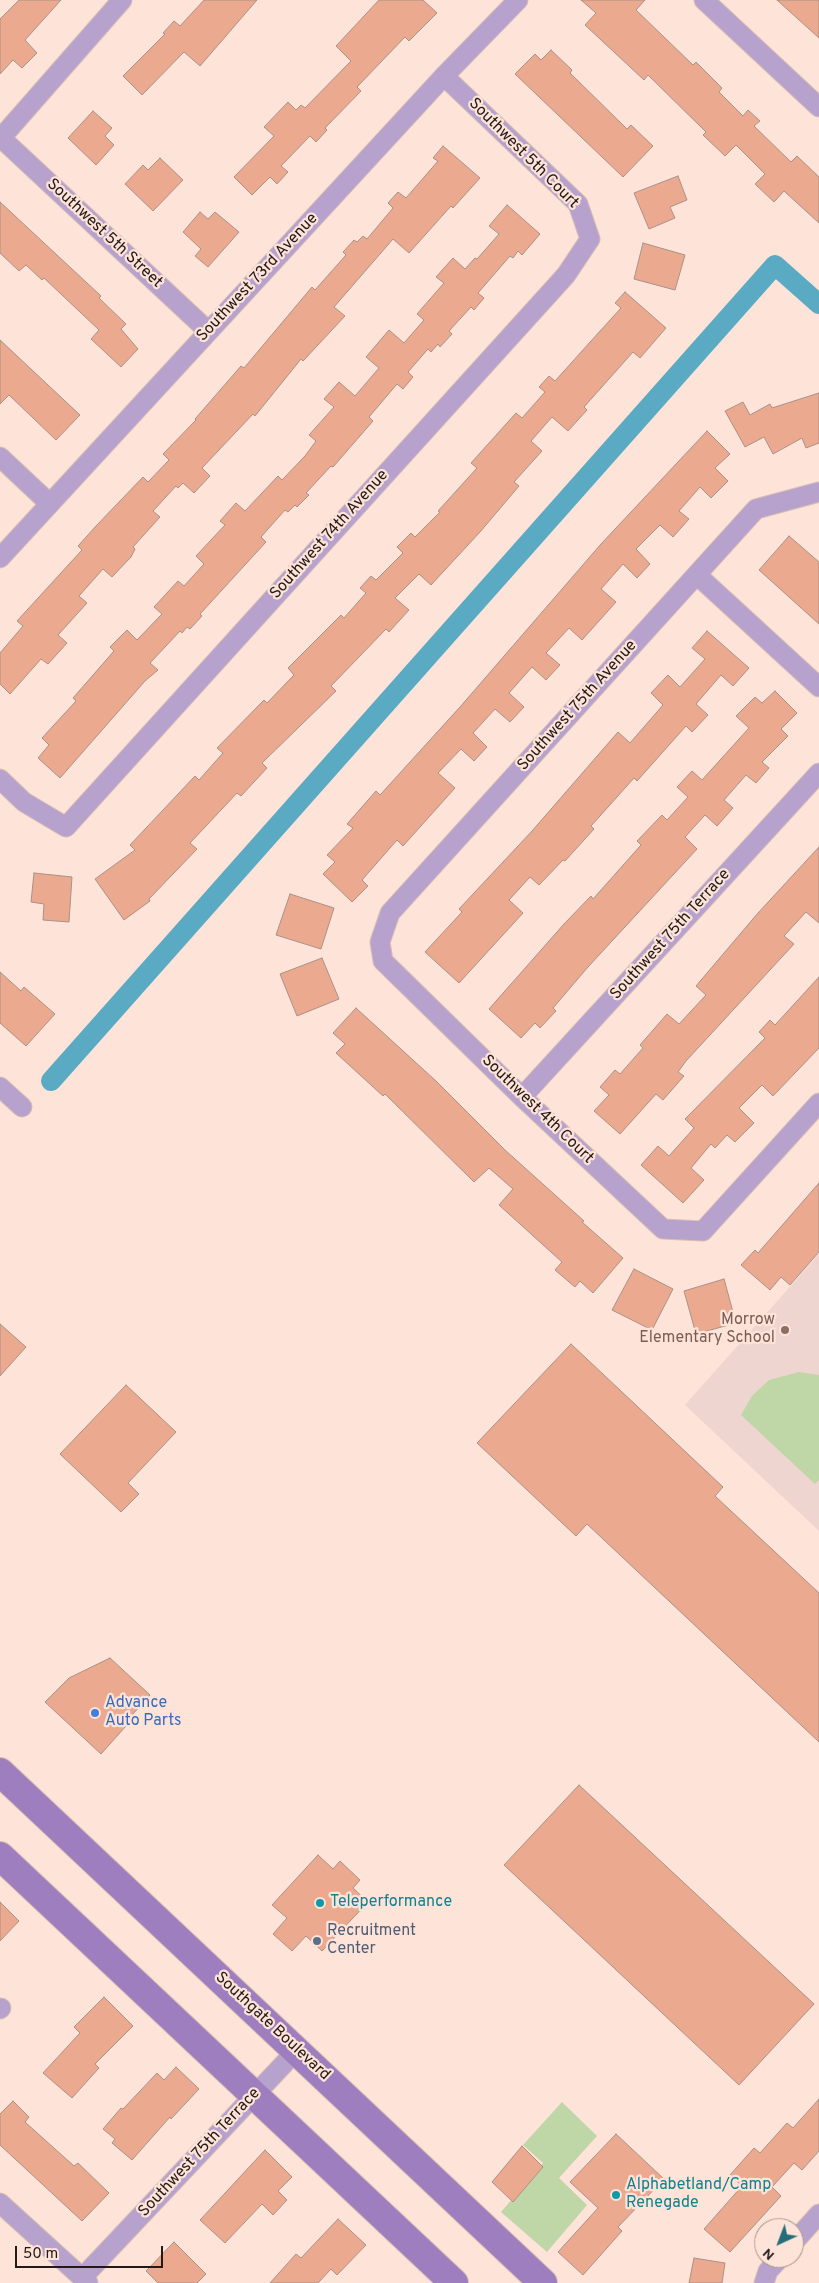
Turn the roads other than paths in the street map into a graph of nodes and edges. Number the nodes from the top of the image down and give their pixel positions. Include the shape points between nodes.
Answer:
1 (122, 0) edge
2 (518, 0) edge
3 (704, 0) edge
4 (444, 76) junction
5 (819, 107) edge
6 (0, 137) edge
7 (590, 239) joint
8 (208, 331) junction
9 (0, 457) edge
10 (819, 492) edge
11 (49, 503) junction
12 (0, 558) edge
13 (697, 575) junction
14 (819, 687) edge
15 (819, 773) edge
16 (0, 779) edge
17 (383, 961) joint
18 (0, 1087) edge
19 (522, 1097) junction
20 (819, 1103) edge
21 (22, 1107) dead end
22 (0, 1772) edge
23 (0, 1856) edge
24 (297, 2050) junction
25 (255, 2095) junction
26 (0, 2203) edge
27 (819, 2214) edge
28 (804, 2231) edge
29 (770, 2268) edge
30 (85, 2280) edge
31 (454, 2283) edge
32 (543, 2283) edge
33 (764, 2283) edge

1 - 6 street
2 - 4 street, Southwest 73rd Avenue
3 - 5 street
4 - 7 street, Southwest 5th Court via 578,204
4 - 8 street, Southwest 73rd Avenue
6 - 8 street, Southwest 5th Street
7 - 16 street, Southwest 74th Avenue via 566,274 66,826 24,802
8 - 11 street, Southwest 73rd Avenue
9 - 11 street
10 - 13 street, Southwest 75th Avenue via 756,509
11 - 12 street, Southwest 73rd Avenue
13 - 14 street
13 - 17 street, Southwest 75th Avenue via 390,913 380,942
15 - 19 street, Southwest 75th Terrace
17 - 19 street, Southwest 4th Court
18 - 21 street
19 - 20 street, Southwest 4th Court via 663,1229 703,1231
22 - 24 main road, Southgate Boulevard
23 - 25 main road
24 - 25 street, Southwest 75th Terrace
24 - 32 main road, Southgate Boulevard
25 - 30 street, Southwest 75th Terrace
25 - 31 main road
26 - 30 street
27 - 28 street
29 - 33 street

